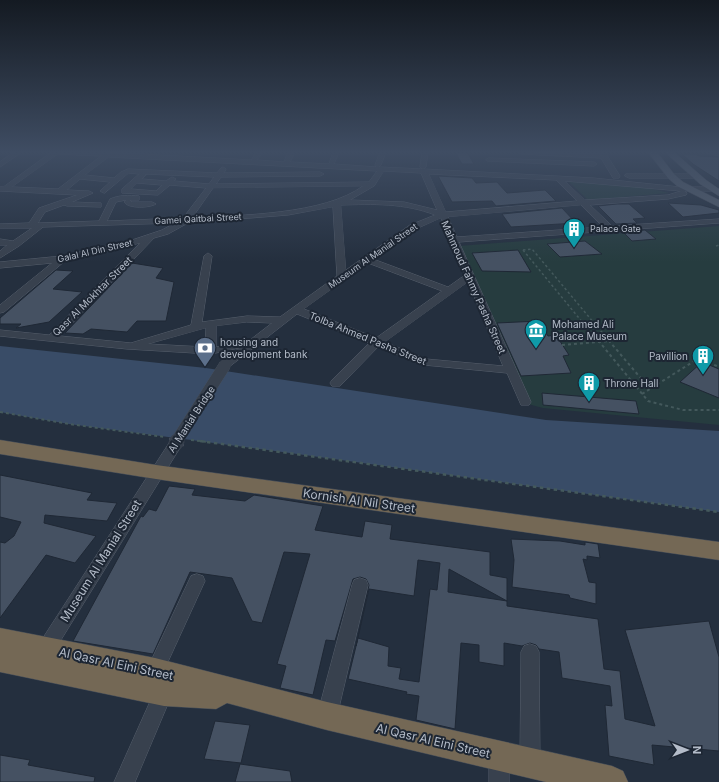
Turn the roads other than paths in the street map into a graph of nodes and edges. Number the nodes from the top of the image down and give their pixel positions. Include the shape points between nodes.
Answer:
1 (64, 188) edge
2 (109, 188) edge
3 (128, 188) edge
4 (162, 188) edge
5 (210, 188) edge
6 (364, 188) edge
7 (432, 188) edge
8 (569, 188) edge
9 (680, 188) edge
10 (697, 188) edge
11 (1, 190) edge
12 (688, 190) junction
13 (61, 191) junction
14 (81, 199) junction
15 (152, 201) dead end
16 (337, 203) junction
17 (584, 203) junction
18 (719, 204) edge
19 (98, 205) dead end
20 (442, 215) junction
21 (185, 221) junction
22 (719, 221) edge
23 (102, 223) junction
24 (42, 224) junction
25 (17, 225) junction
26 (32, 225) junction
27 (0, 226) edge
28 (610, 229) junction
29 (151, 237) junction
30 (454, 240) junction
31 (0, 242) edge
32 (16, 244) junction
33 (0, 255) edge
34 (208, 256) dead end
35 (62, 259) junction
36 (367, 260) junction
37 (0, 266) edge
38 (470, 276) junction
39 (342, 278) junction
40 (448, 290) junction
41 (0, 310) edge
42 (296, 310) junction
43 (282, 320) junction
44 (211, 323) junction
45 (196, 327) junction
46 (0, 333) edge
47 (51, 339) junction
48 (255, 342) junction
49 (376, 342) junction
50 (127, 346) junction
51 (211, 351) junction
52 (225, 365) joint
53 (511, 370) junction
54 (336, 382) dead end
55 (525, 402) dead end
56 (0, 447) edge
57 (156, 472) junction
58 (719, 551) edge
59 (197, 581) dead end
60 (360, 585) dead end
61 (0, 640) edge
62 (45, 650) junction
63 (530, 652) dead end
64 (0, 659) edge
65 (159, 682) junction
66 (327, 716) junction
67 (530, 763) junction
68 (499, 769) edge
69 (124, 782) edge
70 (612, 782) edge

1 - 13 street
2 - 14 street via 101,198
3 - 4 street via 125,191 157,193
5 - 21 street
6 - 16 street, Gamei Qaitbai Street
7 - 20 street, Mahmoud Fahmy Pasha Street
8 - 17 street
9 - 12 street
10 - 12 street
11 - 13 street
12 - 17 street, Museum Al Manial Street via 658,198
12 - 18 main road
13 - 14 street via 89,193
13 - 25 street
14 - 19 street
14 - 26 street via 42,210
15 - 23 street via 128,204 130,197 112,201
16 - 20 street via 391,203 429,209
16 - 21 street, Gamei Qaitbai Street via 287,212
16 - 39 street
17 - 20 street, Museum Al Manial Street
17 - 28 street
20 - 30 street, Mahmoud Fahmy Pasha Street
20 - 36 street, Museum Al Manial Street via 413,227
21 - 23 street, Gamei Qaitbai Street
21 - 29 street, Galal Al Din Street
22 - 28 street
23 - 24 street, Gamei Qaitbai Street
24 - 26 street, Gamei Qaitbai Street
24 - 32 street
25 - 26 street, Gamei Qaitbai Street
25 - 27 street, Gamei Qaitbai Street
28 - 30 street
29 - 35 street, Galal Al Din Street
29 - 47 street, Qasr Al Mokhtar Street
30 - 38 street, Mahmoud Fahmy Pasha Street
31 - 32 street
32 - 33 street
34 - 45 street
35 - 37 street, Galal Al Din Street
35 - 41 street
36 - 39 street, Museum Al Manial Street
36 - 40 street
38 - 40 street
38 - 53 street, Mahmoud Fahmy Pasha Street
39 - 42 street, Museum Al Manial Street
40 - 49 street
42 - 43 street, Museum Al Manial Street
42 - 49 street, Tolba Ahmed Pasha Street
43 - 44 street, Museum Al Manial Street via 247,319
43 - 48 street, Museum Al Manial Street
44 - 45 street, Museum Al Manial Street
44 - 51 street
45 - 50 street, Museum Al Manial Street
46 - 47 street, Museum Al Manial Street
47 - 50 street, Museum Al Manial Street
48 - 51 street, Museum Al Manial Street
48 - 52 street, Museum Al Manial Street
49 - 53 street, Tolba Ahmed Pasha Street via 424,362
49 - 54 street
50 - 51 street, Museum Al Manial Street
52 - 57 street, Al Manial Bridge, bridge
53 - 55 street, Mahmoud Fahmy Pasha Street
56 - 57 highway, Kornish Al Nil Street
57 - 58 highway, Kornish Al Nil Street
57 - 62 street, Museum Al Manial Street
59 - 65 street
60 - 66 street
61 - 62 highway, Al Qasr Al Eini Street
62 - 65 highway, Al Qasr Al Eini Street
63 - 67 street
64 - 65 highway, Al Qasr Al Eini Street
65 - 66 highway, Al Qasr Al Eini Street via 254,698
65 - 69 street
66 - 68 highway, Al Qasr Al Eini Street
67 - 68 highway, Al Qasr Al Eini Street
67 - 70 highway, Al Qasr Al Eini Street

